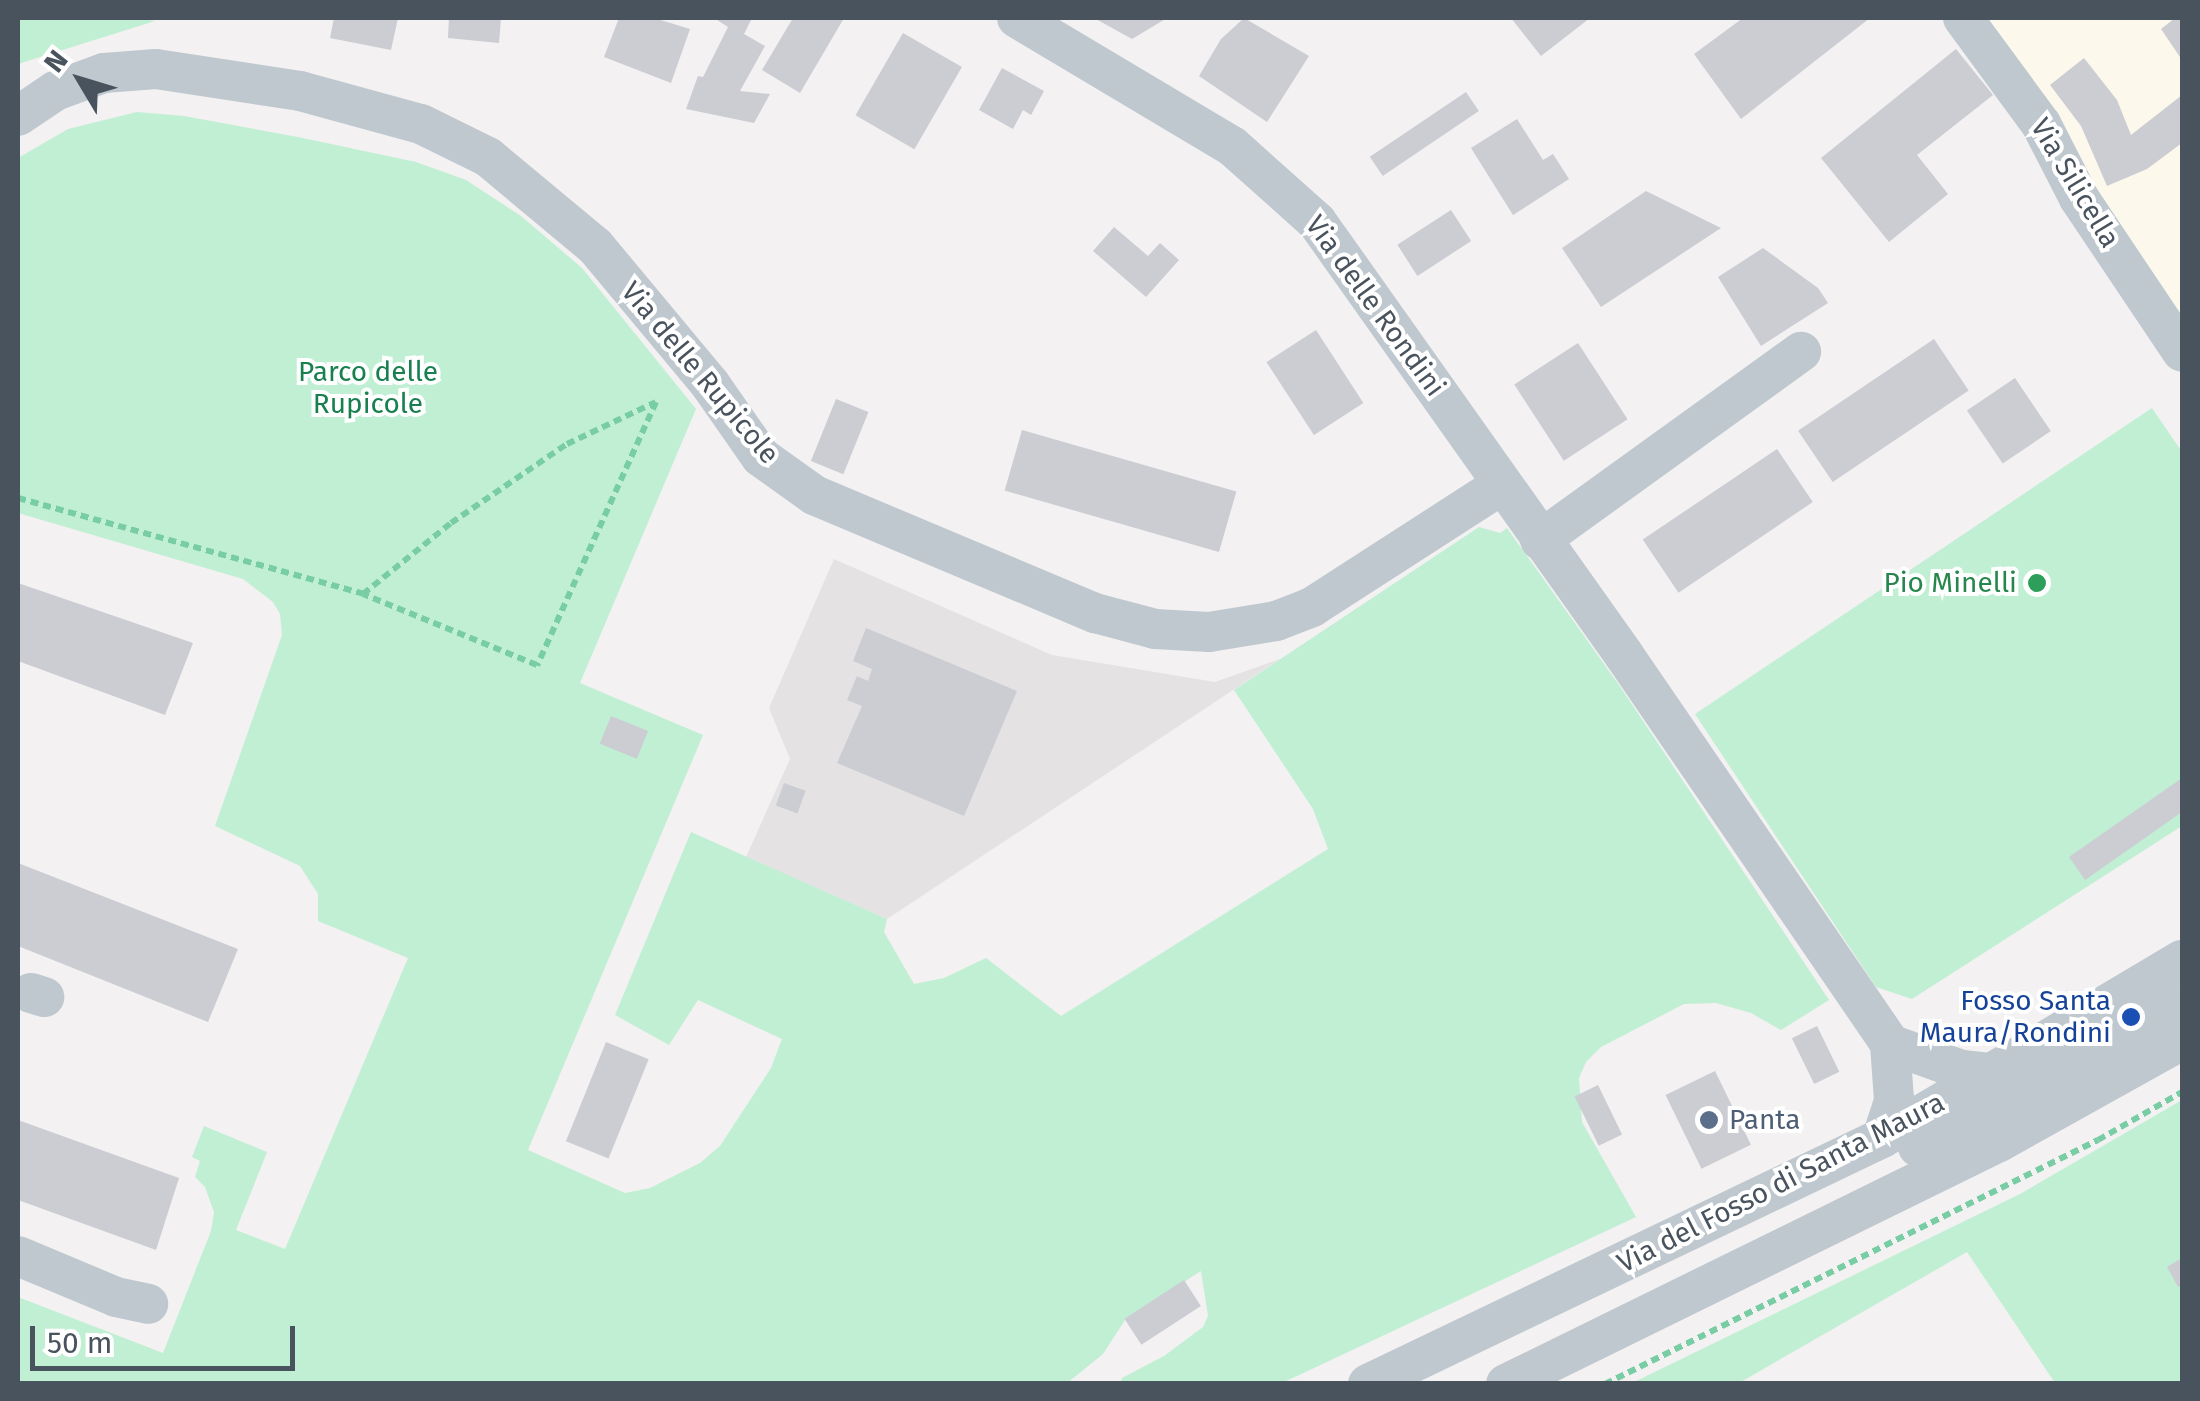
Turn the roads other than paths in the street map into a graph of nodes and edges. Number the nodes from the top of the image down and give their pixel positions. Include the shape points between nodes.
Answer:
1 (1018, 18) edge
2 (1962, 18) edge
3 (18, 116) edge
4 (1801, 352) dead end
5 (2182, 352) edge
6 (1500, 484) junction
7 (1540, 540) junction
8 (2182, 960) edge
9 (2182, 1004) edge
10 (2182, 1040) edge
11 (1890, 1044) junction
12 (1992, 1073) junction
13 (1882, 1138) junction
14 (18, 1256) edge
15 (148, 1304) dead end
16 (1368, 1384) edge
17 (1429, 1384) edge
18 (1506, 1384) edge

1 - 6 street, Via delle Rondini via 1207,130 1288,192 1346,259
2 - 5 street, Via Silicella via 2041,124 2079,198
3 - 6 street, Via delle Rupicole via 55,91 104,73 156,69 300,91 422,124 488,157 595,246 762,457 814,495 1095,612 1155,630 1209,632 1276,621 1312,606
4 - 7 street
6 - 7 street, Via delle Rondini
7 - 11 street, Via delle Rondini
8 - 12 street, Via del Fosso di Santa Maura
9 - 17 street, Via del Fosso di Santa Maura via 1933,1140
10 - 18 street, Via del Fosso di Santa Maura via 1999,1142
11 - 12 street via 1962,1070
11 - 13 street via 1894,1100
12 - 13 street, Via del Fosso di Santa Maura
13 - 16 street, Via del Fosso di Santa Maura
14 - 15 street

